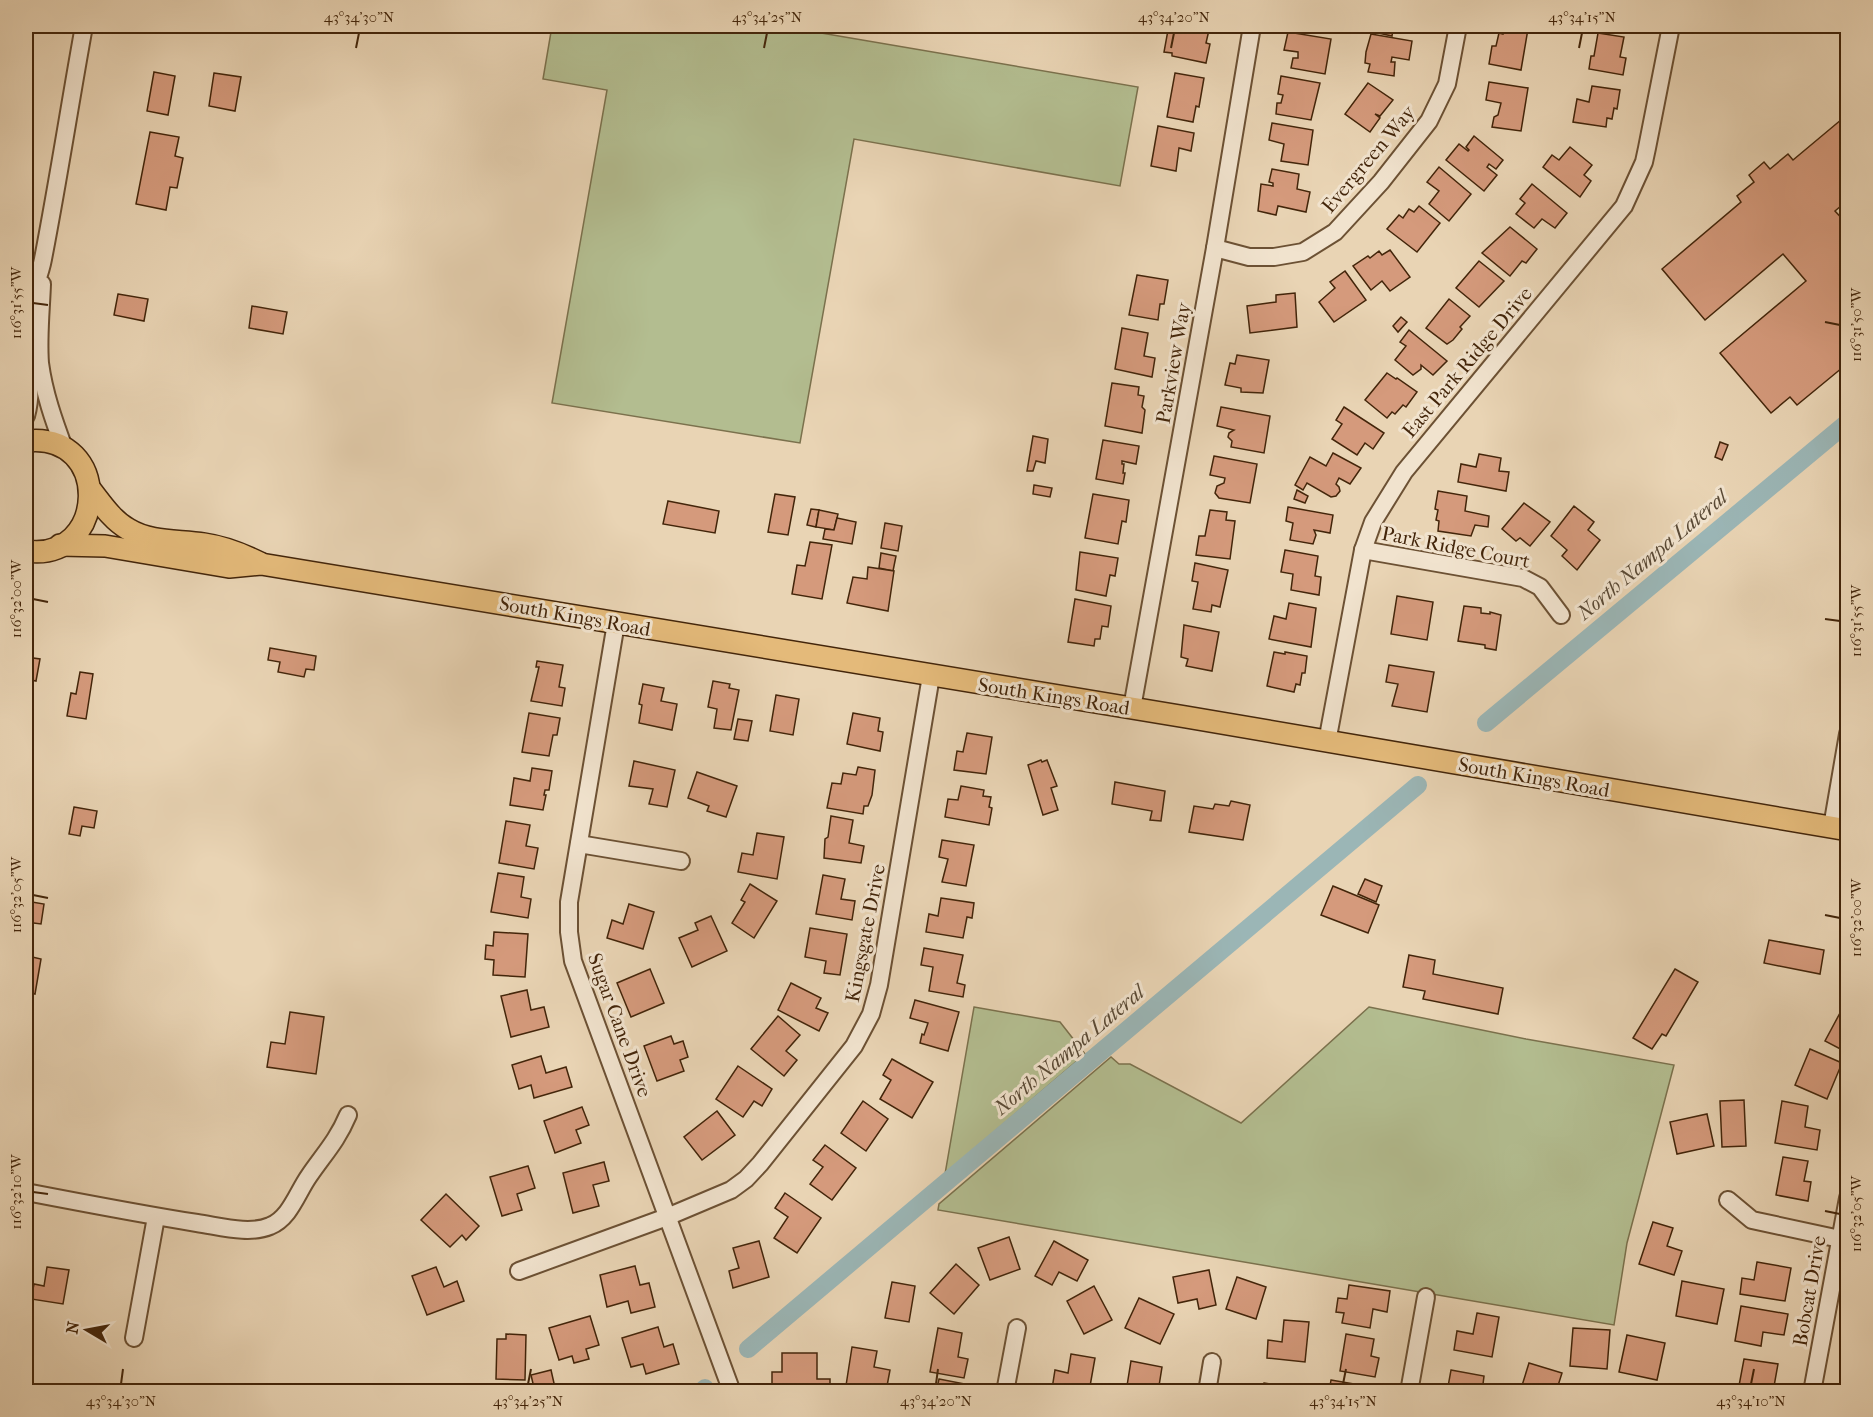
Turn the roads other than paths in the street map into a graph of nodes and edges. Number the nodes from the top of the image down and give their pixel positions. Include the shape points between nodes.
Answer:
1 (84, 26) edge
2 (1252, 26) edge
3 (1458, 26) edge
4 (1671, 26) edge
5 (1215, 248) junction
6 (42, 262) junction
7 (26, 416) edge
8 (26, 441) edge
9 (64, 448) junction
10 (90, 489) junction
11 (60, 545) junction
12 (1363, 550) junction
13 (28, 554) edge
14 (261, 564) junction
15 (1561, 615) dead end
16 (616, 623) junction
17 (931, 676) junction
18 (1132, 708) junction
19 (1848, 734) edge
20 (1327, 741) junction
21 (1840, 828) edge
22 (579, 844) junction
23 (681, 861) dead end
24 (348, 1115) dead end
25 (26, 1192) edge
26 (1848, 1198) edge
27 (1728, 1200) dead end
28 (156, 1217) junction
29 (667, 1217) junction
30 (1840, 1239) junction
31 (519, 1271) dead end
32 (1426, 1297) dead end
33 (1017, 1328) dead end
34 (134, 1338) dead end
35 (1212, 1362) dead end
36 (732, 1392) edge
37 (1005, 1392) edge
38 (1207, 1392) edge
39 (1409, 1392) edge
40 (1812, 1392) edge

1 - 6 street
2 - 5 street, Parkview Way
3 - 5 street, Evergreen Way via 1448,84 1429,121 1335,232 1304,252 1274,257 1249,257
4 - 12 street, East Park Ridge Drive via 1644,162 1624,206 1404,472 1373,522
5 - 18 street, Parkview Way
6 - 7 street via 26,330 30,396
6 - 9 street via 40,364 48,405
8 - 9 main road via 50,442
9 - 10 main road, South Kings Road via 77,459
10 - 11 main road via 83,523 73,537
10 - 14 main road, South Kings Road via 118,522 137,534 232,549
11 - 13 main road
11 - 14 main road, South Kings Road via 105,546 229,567
12 - 15 street, Park Ridge Court via 1523,578 1540,587
12 - 20 street, East Park Ridge Drive
14 - 16 main road, South Kings Road
16 - 17 main road, South Kings Road
16 - 22 street, Sugar Cane Drive
17 - 18 main road, South Kings Road
17 - 29 street, Kingsgate Drive via 871,1014 854,1046 746,1179 731,1190
18 - 20 main road, South Kings Road
19 - 21 street
20 - 21 main road, South Kings Road
22 - 23 street
22 - 29 street, Sugar Cane Drive via 569,902 573,961
24 - 28 street via 340,1135 284,1217 269,1227 227,1228
25 - 28 street
26 - 30 street, Bobcat Drive
27 - 30 street via 1752,1220
28 - 34 street
29 - 31 street, Kingsgate Drive
29 - 36 street, Sugar Cane Drive
30 - 40 street, Bobcat Drive
32 - 39 street
33 - 37 street
35 - 38 street

